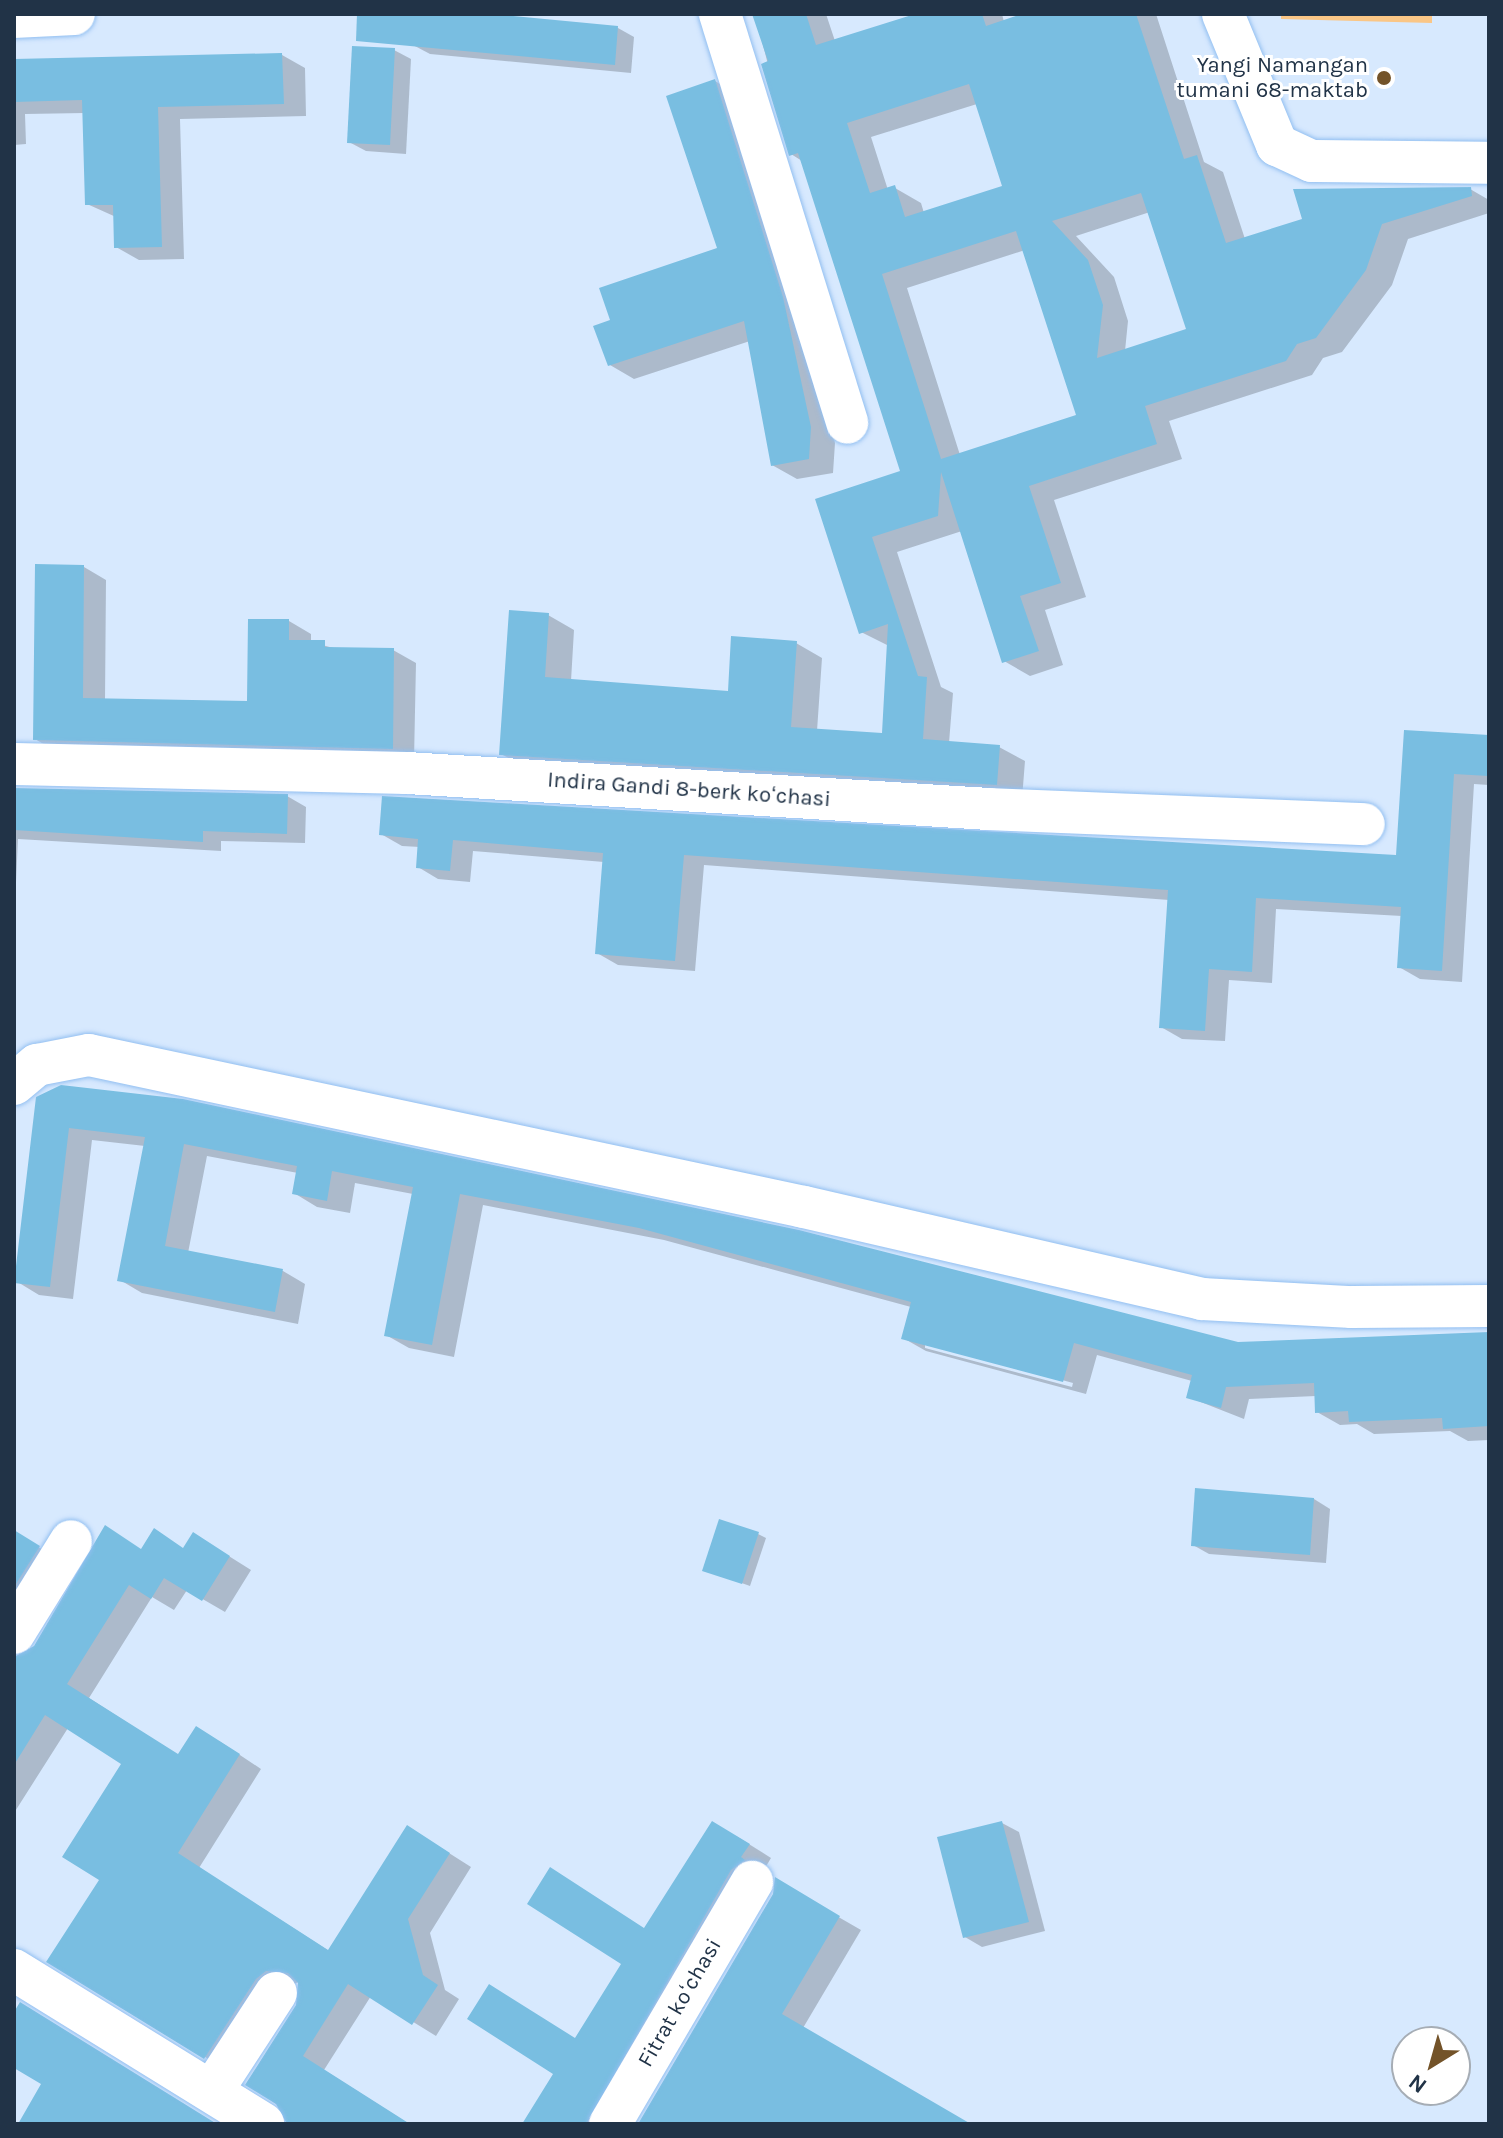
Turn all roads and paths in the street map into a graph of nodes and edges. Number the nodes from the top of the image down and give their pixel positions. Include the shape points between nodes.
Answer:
1 (74, 14) edge
2 (720, 14) edge
3 (1223, 14) edge
4 (14, 17) edge
5 (1489, 163) edge
6 (847, 423) dead end
7 (14, 764) edge
8 (1364, 824) dead end
9 (14, 1084) edge
10 (1489, 1306) edge
11 (71, 1541) dead end
12 (14, 1633) edge
13 (752, 1882) dead end
14 (14, 1970) edge
15 (276, 1993) dead end
16 (212, 2091) junction
17 (263, 2124) edge
18 (610, 2124) edge

1 - 4 street
2 - 6 street
3 - 5 street via 1277,145 1312,161
7 - 8 street, Indira Gandi 8-berk koʻchasi via 407,773 989,809
9 - 10 street via 37,1065 89,1055 804,1207 1202,1299 1352,1307
11 - 12 street
13 - 18 street, Fitrat koʻchasi
14 - 16 street
15 - 16 street
16 - 17 street

